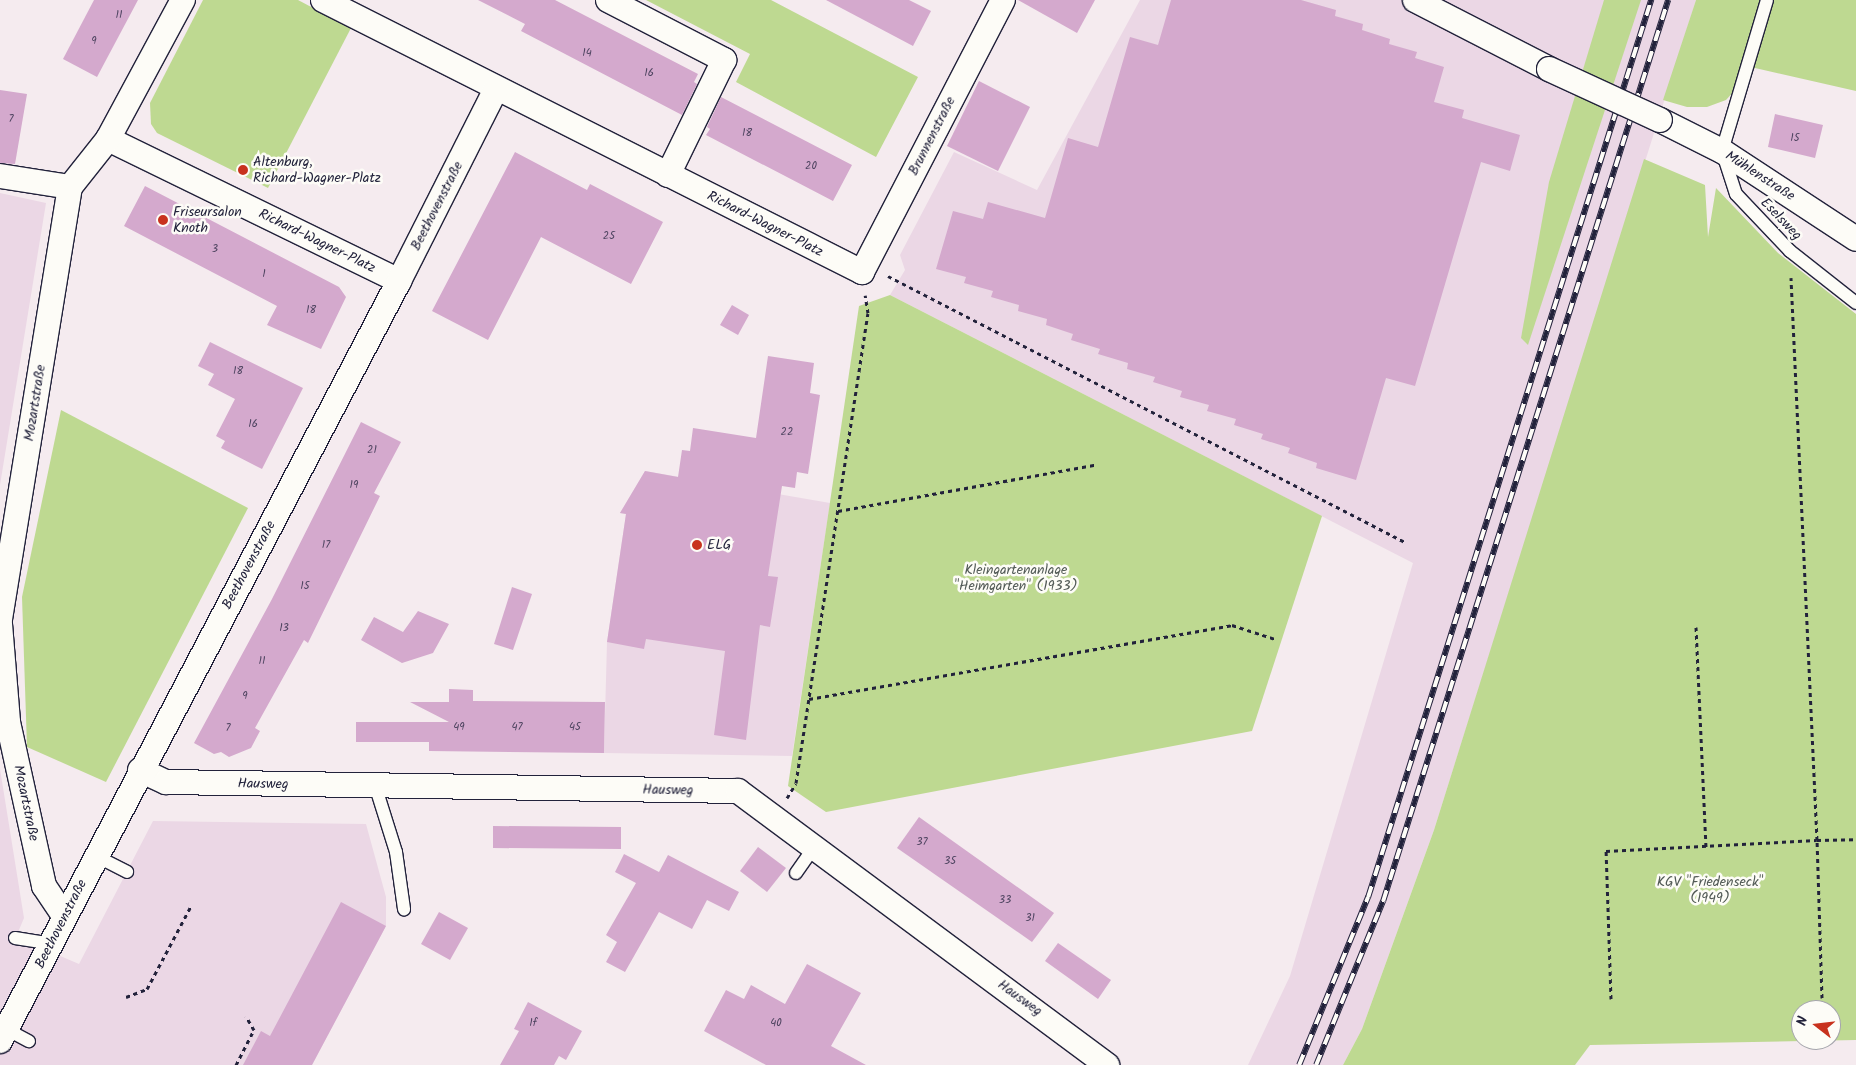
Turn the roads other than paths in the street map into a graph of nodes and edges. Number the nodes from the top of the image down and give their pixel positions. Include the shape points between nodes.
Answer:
1 (184, 0) edge
2 (323, 0) edge
3 (608, 0) edge
4 (1003, 0) edge
5 (1415, 0) edge
6 (1767, 0) edge
7 (496, 88) junction
8 (108, 139) junction
9 (1722, 151) junction
10 (668, 175) junction
11 (0, 176) edge
12 (70, 187) junction
13 (1856, 239) edge
14 (864, 268) joint
15 (399, 281) junction
16 (1856, 303) edge
17 (0, 619) edge
18 (0, 624) edge
19 (140, 770) junction
20 (375, 785) junction
21 (813, 849) junction
22 (96, 856) junction
23 (127, 872) dead end
24 (796, 873) dead end
25 (404, 909) dead end
26 (65, 917) junction
27 (15, 938) dead end
28 (51, 944) junction
29 (3, 1035) edge
30 (29, 1041) dead end
31 (1107, 1065) edge

1 - 8 street
2 - 7 street, Richard-Wagner-Platz
3 - 10 street via 724,60
4 - 14 street, Brunnenstraße
5 - 9 street, Mühlenstraße, bridge via 1548,69
6 - 9 lane
7 - 10 street, Richard-Wagner-Platz
7 - 15 street, Beethovenstraße
8 - 12 street, Mozartstraße
8 - 15 street, Richard-Wagner-Platz
9 - 13 street, Mühlenstraße
9 - 16 lane, Eselsweg via 1736,194 1790,251
10 - 14 street, Richard-Wagner-Platz
11 - 12 street
12 - 17 street, Mozartstraße
15 - 19 street, Beethovenstraße
18 - 26 street, Mozartstraße via 8,722 44,886
19 - 20 street, Hausweg via 166,782
19 - 22 street, Beethovenstraße
20 - 21 street, Hausweg via 738,791
20 - 25 lane via 396,852
21 - 24 lane
21 - 31 street, Hausweg
22 - 23 lane
22 - 26 street, Beethovenstraße
26 - 28 street, Beethovenstraße
27 - 28 lane
28 - 29 street, Beethovenstraße
29 - 30 lane

